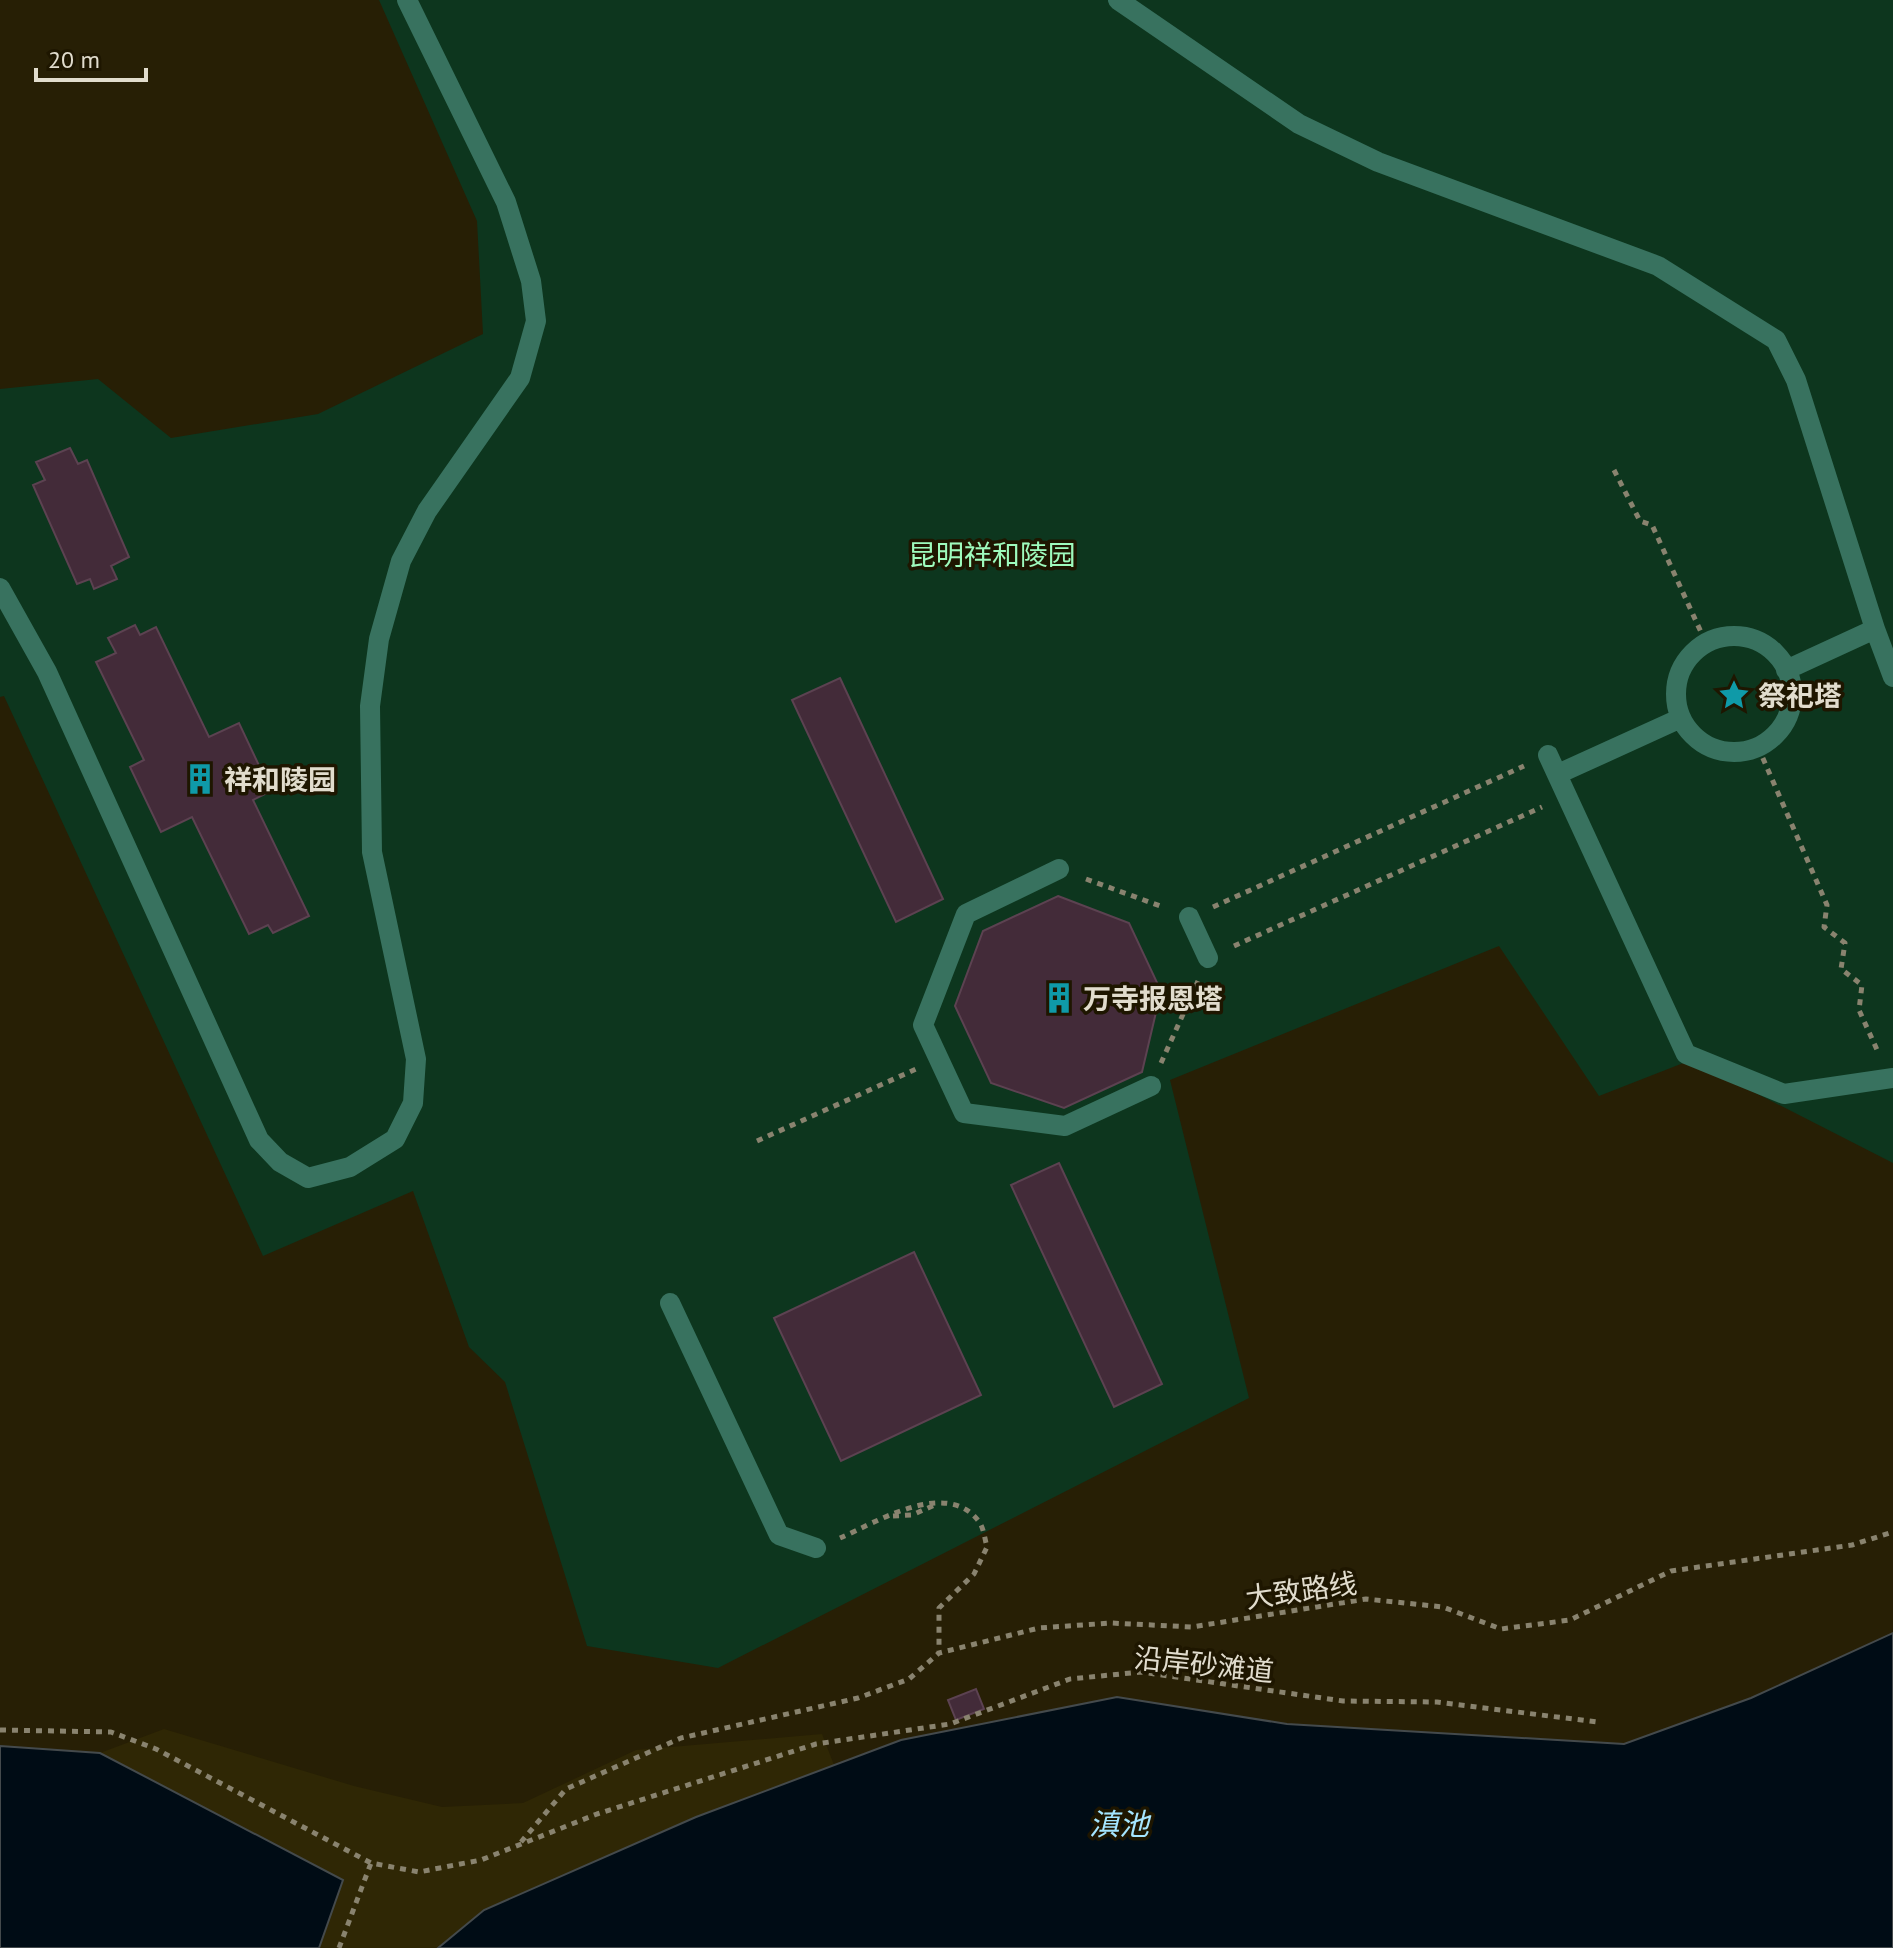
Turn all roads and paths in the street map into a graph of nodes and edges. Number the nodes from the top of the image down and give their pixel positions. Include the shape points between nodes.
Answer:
1 (407, 0) edge
2 (1118, 0) edge
3 (1614, 470) dead end
4 (0, 588) edge
5 (1875, 629) junction
6 (1706, 643) junction
7 (1786, 670) junction
8 (1893, 677) edge
9 (1681, 718) junction
10 (1758, 747) junction
11 (1548, 755) joint
12 (1558, 774) junction
13 (1568, 796) junction
14 (1059, 869) joint
15 (1189, 917) junction
16 (1208, 958) junction
17 (1864, 1021) dead end
18 (938, 1058) junction
19 (1893, 1078) edge
20 (1151, 1086) joint
21 (757, 1141) dead end
22 (670, 1303) dead end
23 (1893, 1532) edge
24 (816, 1548) joint
25 (939, 1653) junction
26 (1597, 1722) dead end
27 (0, 1730) edge
28 (519, 1845) junction
29 (371, 1863) junction
30 (339, 1948) edge

1 - 4 street via 506,202 531,281 536,321 520,378 427,511 401,561 379,639 370,706 372,852 416,1059 413,1103 395,1139 350,1167 308,1178 280,1162 259,1140 47,672
2 - 5 street via 1299,124 1378,162 1658,266 1776,340 1796,380
3 - 6 path via 1640,521 1652,525
5 - 7 street
5 - 8 street
6 - 7 street via 1745,637 1762,643
6 - 9 street via 1683,665 1677,682
7 - 10 street via 1791,687 1788,714 1773,737
9 - 10 street via 1691,733 1722,751
9 - 12 street
10 - 17 path via 1827,905 1824,927 1845,943 1841,969 1862,985 1859,1010
11 - 12 street
11 - 15 path
12 - 13 street
13 - 16 path
13 - 19 street via 1686,1054 1784,1094
14 - 15 path
14 - 18 street via 966,914 923,1025
15 - 16 street
16 - 20 path
18 - 20 street via 964,1113 978,1115 1065,1126
18 - 21 path
22 - 24 street via 779,1535
23 - 25 path, 大致路线 via 1852,1545 1671,1571 1570,1620 1501,1629 1443,1607 1366,1599 1192,1627 1111,1623 1039,1628
24 - 25 path via 941,1502 969,1512 981,1525 987,1547 974,1574 939,1608
25 - 28 path via 909,1679 858,1698 681,1738 566,1789
26 - 28 path, 沿岸砂滩道 via 1437,1702 1343,1701 1141,1672 1070,1679 950,1724 816,1744 597,1814
27 - 29 path, 沿岸砂滩道 via 111,1732 156,1749
28 - 29 path, 沿岸砂滩道 via 481,1860 419,1872
29 - 30 path

